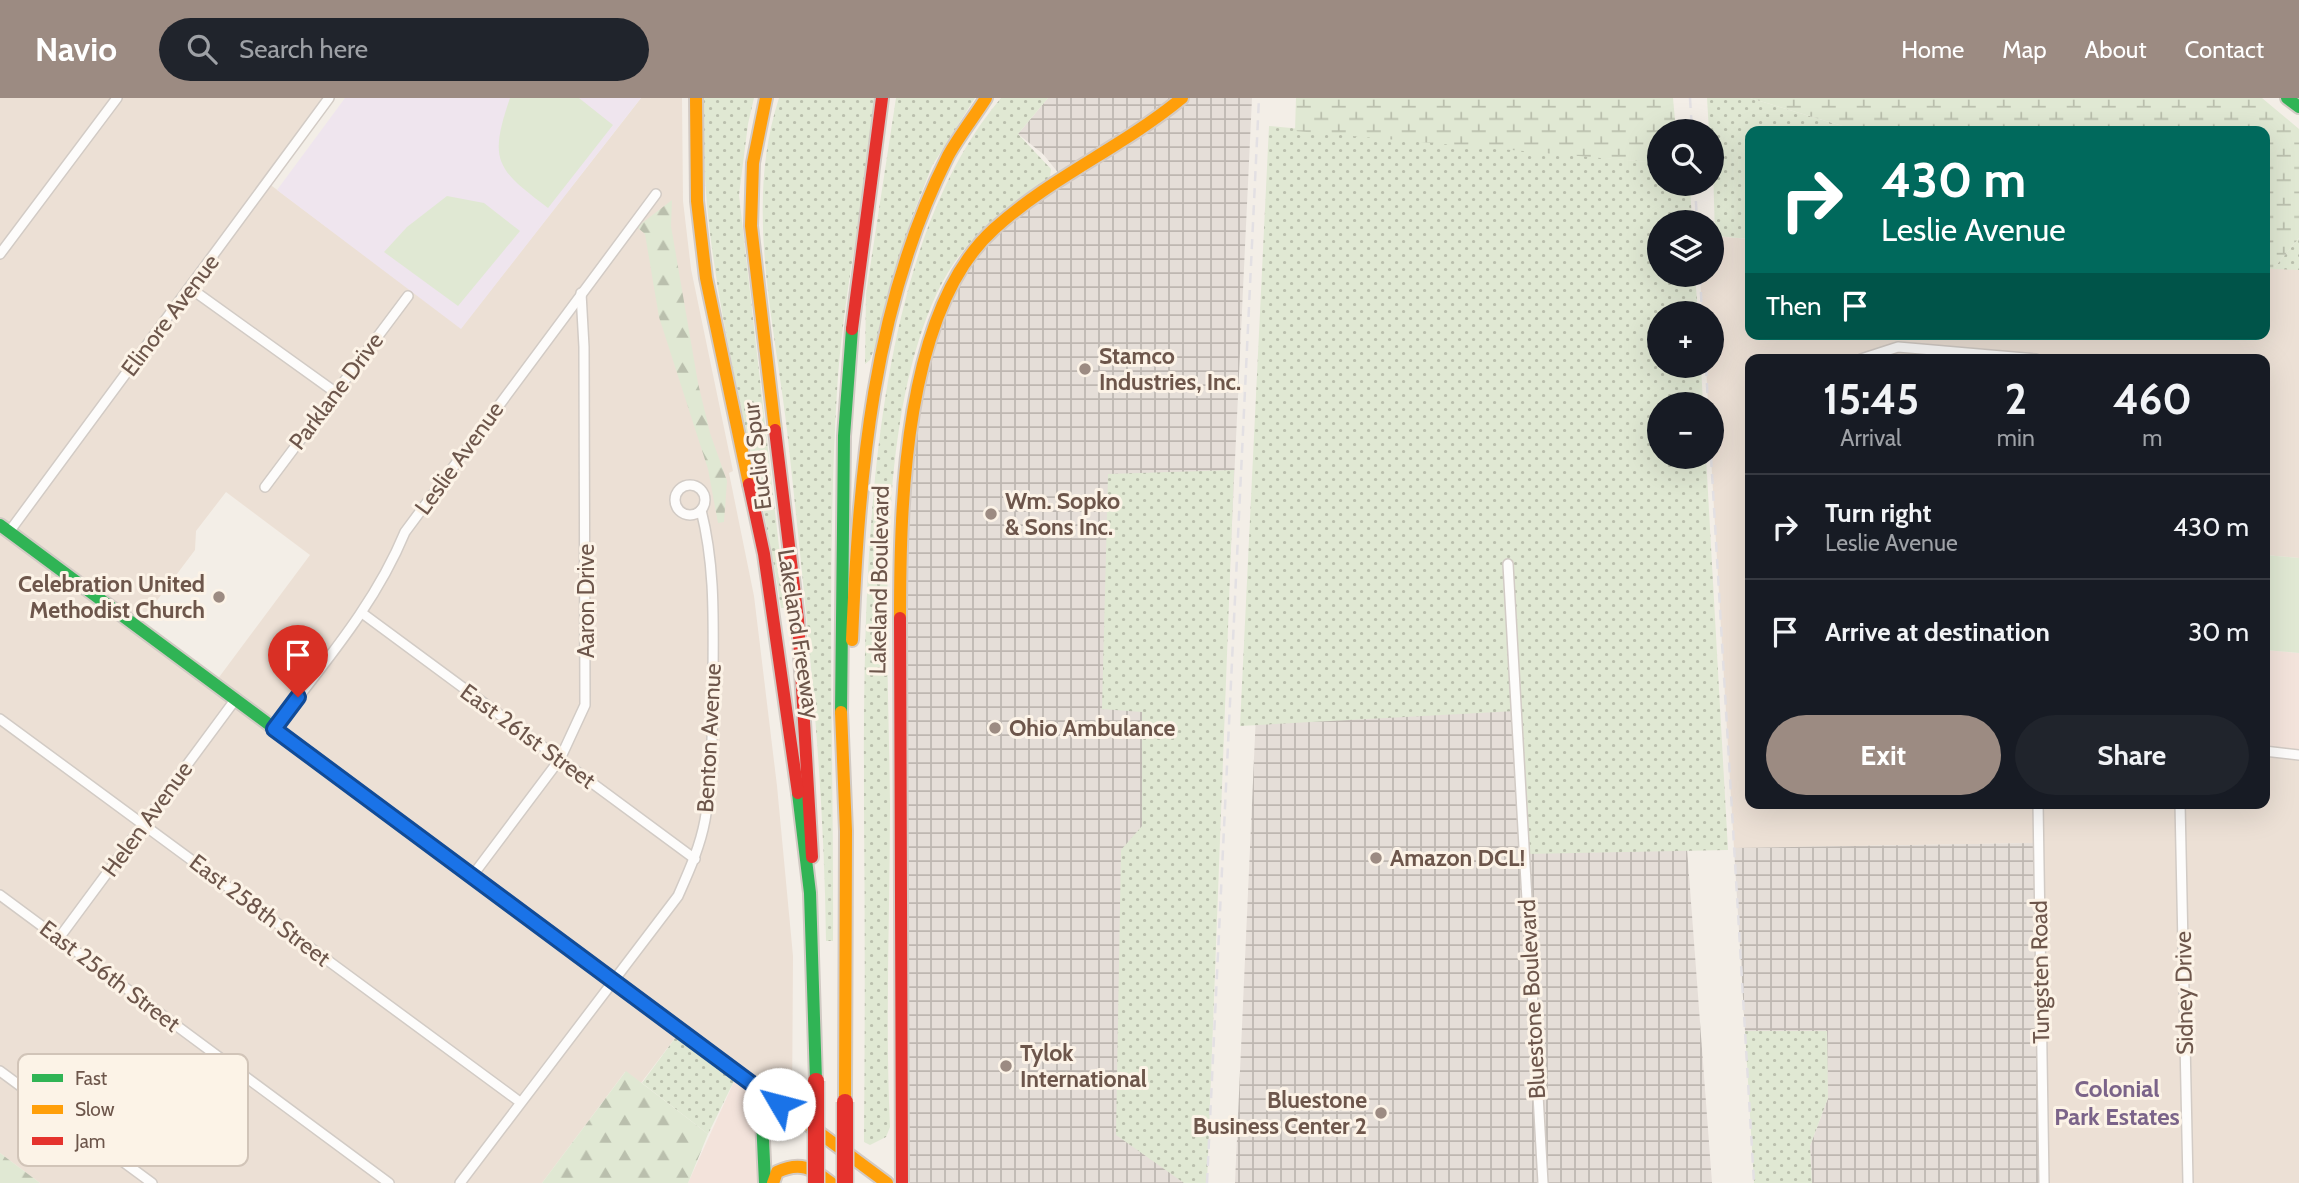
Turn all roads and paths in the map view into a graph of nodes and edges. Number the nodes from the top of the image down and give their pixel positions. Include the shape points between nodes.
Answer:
1 (117, 98) edge
2 (329, 98) edge
3 (696, 98) edge
4 (766, 98) edge
5 (882, 98) edge
6 (986, 98) edge
7 (1182, 98) edge
8 (2287, 98) edge
9 (2299, 107) edge
10 (656, 194) dead end
11 (0, 254) edge
12 (190, 288) junction
13 (582, 293) junction
14 (408, 296) dead end
15 (1875, 354) edge
16 (1983, 354) edge
17 (335, 392) junction
18 (265, 487) dead end
19 (701, 510) dead end
20 (4, 529) edge
21 (1508, 564) dead end
22 (362, 613) junction
23 (235, 699) junction
24 (0, 719) edge
25 (274, 729) junction
26 (2270, 752) edge
27 (2299, 755) edge
28 (560, 759) junction
29 (2038, 809) edge
30 (2180, 809) edge
31 (143, 824) junction
32 (846, 831) junction
33 (695, 859) junction
34 (473, 875) junction
35 (810, 893) junction
36 (0, 895) edge
37 (59, 938) junction
38 (615, 981) junction
39 (215, 1054) edge
40 (0, 1071) edge
41 (248, 1078) edge
42 (18, 1084) edge
43 (767, 1094) junction
44 (520, 1102) junction
45 (129, 1166) edge
46 (152, 1183) edge
47 (389, 1183) edge
48 (460, 1183) edge
49 (765, 1183) edge
50 (773, 1183) edge
51 (816, 1183) edge
52 (831, 1183) edge
53 (845, 1183) edge
54 (887, 1183) edge
55 (902, 1183) edge
56 (1543, 1183) edge
57 (2044, 1183) edge
58 (2188, 1183) edge

1 - 11 street
2 - 12 street, Elinore Avenue
3 - 35 main road, Lakeland Freeway via 702,252 771,589
4 - 35 main road, Euclid Spur via 753,163 751,226 798,621 813,831
5 - 32 main road, Lakeland Freeway via 856,284 844,436 841,760
6 - 32 main road via 953,145 922,211 900,279 877,387 855,582
7 - 55 main road, Lakeland Boulevard via 1019,210 971,252 946,296 923,366 905,457 900,560
8 - 9 main road
10 - 13 street, Leslie Avenue
12 - 17 street
12 - 20 street, Elinore Avenue
13 - 22 street, Leslie Avenue via 405,532 387,574
13 - 28 street, Aaron Drive via 585,692 576,728
14 - 17 street, Parklane Drive
15 - 16 street via 1898,346
17 - 18 street, Parklane Drive
19 - 33 street, Benton Avenue via 714,585 712,761
20 - 23 main road
21 - 56 street, Bluestone Boulevard
22 - 25 street, Leslie Avenue
22 - 28 street, East 261st Street
23 - 25 main road
23 - 31 street, Helen Avenue
24 - 31 street, East 258th Street
25 - 34 main road
26 - 27 street
28 - 33 street, East 261st Street
28 - 34 street, Aaron Drive
29 - 57 street, Tungsten Road
30 - 58 street, Sidney Drive
31 - 37 street, Helen Avenue
31 - 44 street, East 258th Street
32 - 53 main road, Lakeland Freeway, bridge
33 - 38 street, Benton Avenue via 678,896
34 - 38 main road
35 - 51 main road, Lakeland Freeway, bridge
36 - 37 street, East 256th Street
37 - 39 street, East 256th Street
38 - 43 main road
38 - 44 street, Benton Avenue
40 - 42 street
41 - 47 street, East 256th Street
43 - 49 main road via 762,1119
43 - 54 main road
44 - 48 street, Benton Avenue
45 - 46 street
50 - 52 main road via 777,1172 793,1163 810,1167

